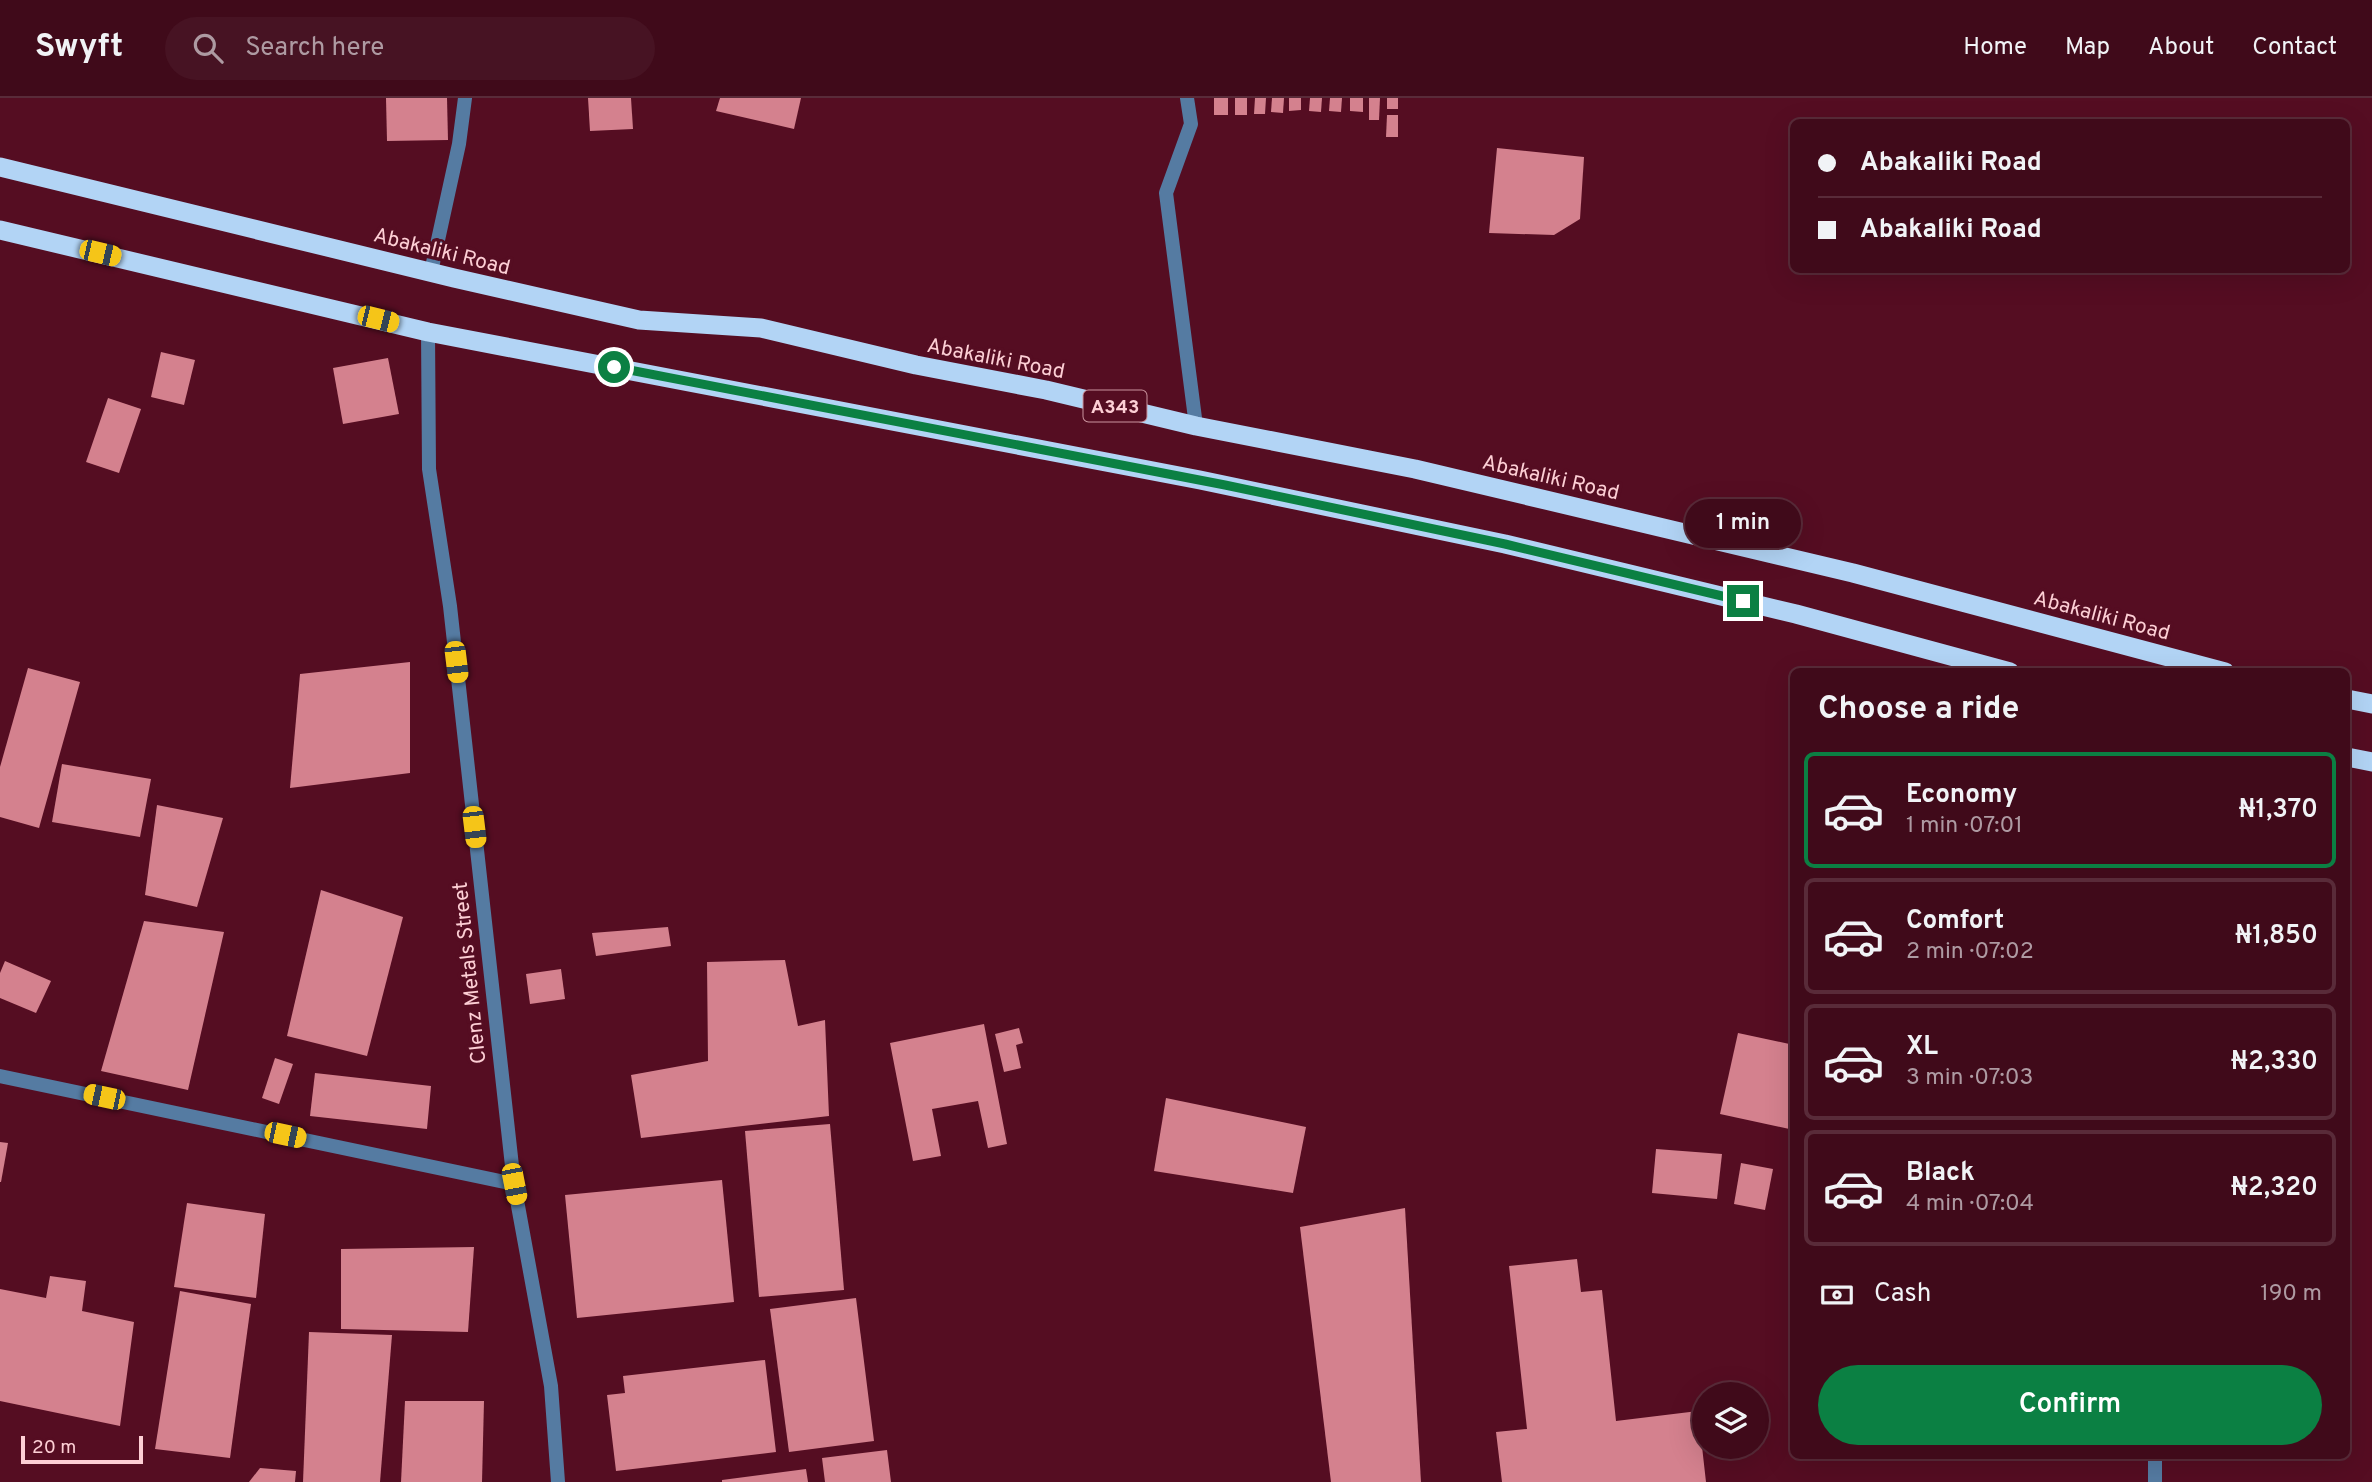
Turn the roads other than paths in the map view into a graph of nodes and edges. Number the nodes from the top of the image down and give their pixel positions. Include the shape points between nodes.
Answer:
1 (465, 98) edge
2 (1187, 98) edge
3 (0, 167) edge
4 (0, 230) edge
5 (431, 272) junction
6 (428, 332) junction
7 (1196, 426) junction
8 (1995, 668) edge
9 (2210, 668) edge
10 (2350, 700) edge
11 (2372, 704) edge
12 (2350, 758) edge
13 (2372, 762) edge
14 (0, 1076) edge
15 (514, 1184) junction
16 (2155, 1459) edge
17 (558, 1482) edge
18 (2155, 1482) edge

1 - 5 street
2 - 7 street via 1191,124 1166,193
3 - 5 highway, Abakaliki Road / A343
4 - 6 highway
5 - 7 highway, Abakaliki Road / A343 via 639,320 761,328
6 - 8 highway via 1200,480 1505,544
6 - 15 street, Clenz Metals Street via 429,469 450,606
7 - 9 highway, Abakaliki Road / A343 via 1415,469 1676,529
10 - 11 highway
12 - 13 highway
14 - 15 street
15 - 17 street, Clenz Metals Street via 551,1386
16 - 18 street

